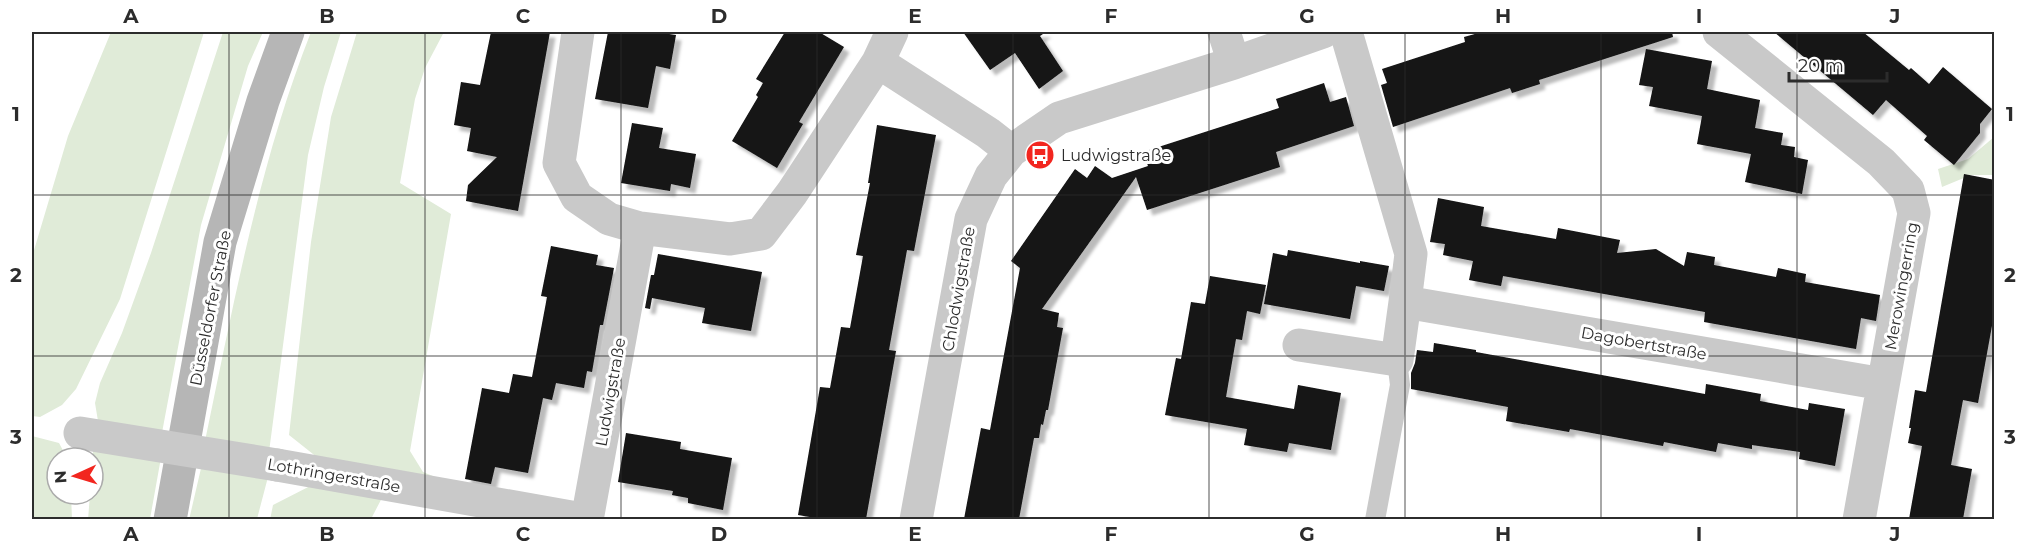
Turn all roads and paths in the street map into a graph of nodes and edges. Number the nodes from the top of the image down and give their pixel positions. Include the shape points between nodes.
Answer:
1 (288, 32) edge
2 (578, 32) edge
3 (892, 32) edge
4 (1224, 32) edge
5 (1323, 32) edge
6 (1346, 32) edge
7 (1719, 32) edge
8 (878, 62) junction
9 (1234, 63) junction
10 (1011, 151) junction
11 (640, 228) junction
12 (1405, 302) junction
13 (1299, 345) dead end
14 (1397, 360) junction
15 (1883, 384) junction
16 (80, 433) dead end
17 (170, 519) edge
18 (587, 519) edge
19 (916, 519) edge
20 (1375, 519) edge
21 (1859, 519) edge

1 - 17 main road, Düsseldorfer Straße via 220,242
2 - 11 street via 559,163 577,198 609,219
3 - 8 street
4 - 9 street
5 - 9 street, Chlodwigstraße
6 - 12 street via 1411,254
7 - 15 street, Merowingerring via 1881,162 1908,190 1914,213
8 - 10 street
8 - 11 street via 761,234 730,239
9 - 10 street, Chlodwigstraße via 1059,118
10 - 19 street, Chlodwigstraße via 991,176 971,219
11 - 18 street, Ludwigstraße
12 - 14 street
12 - 15 street, Dagobertstraße
13 - 14 street
14 - 20 lane via 1400,386
15 - 21 street, Merowingerring
16 - 18 street, Lothringerstraße, bridge

